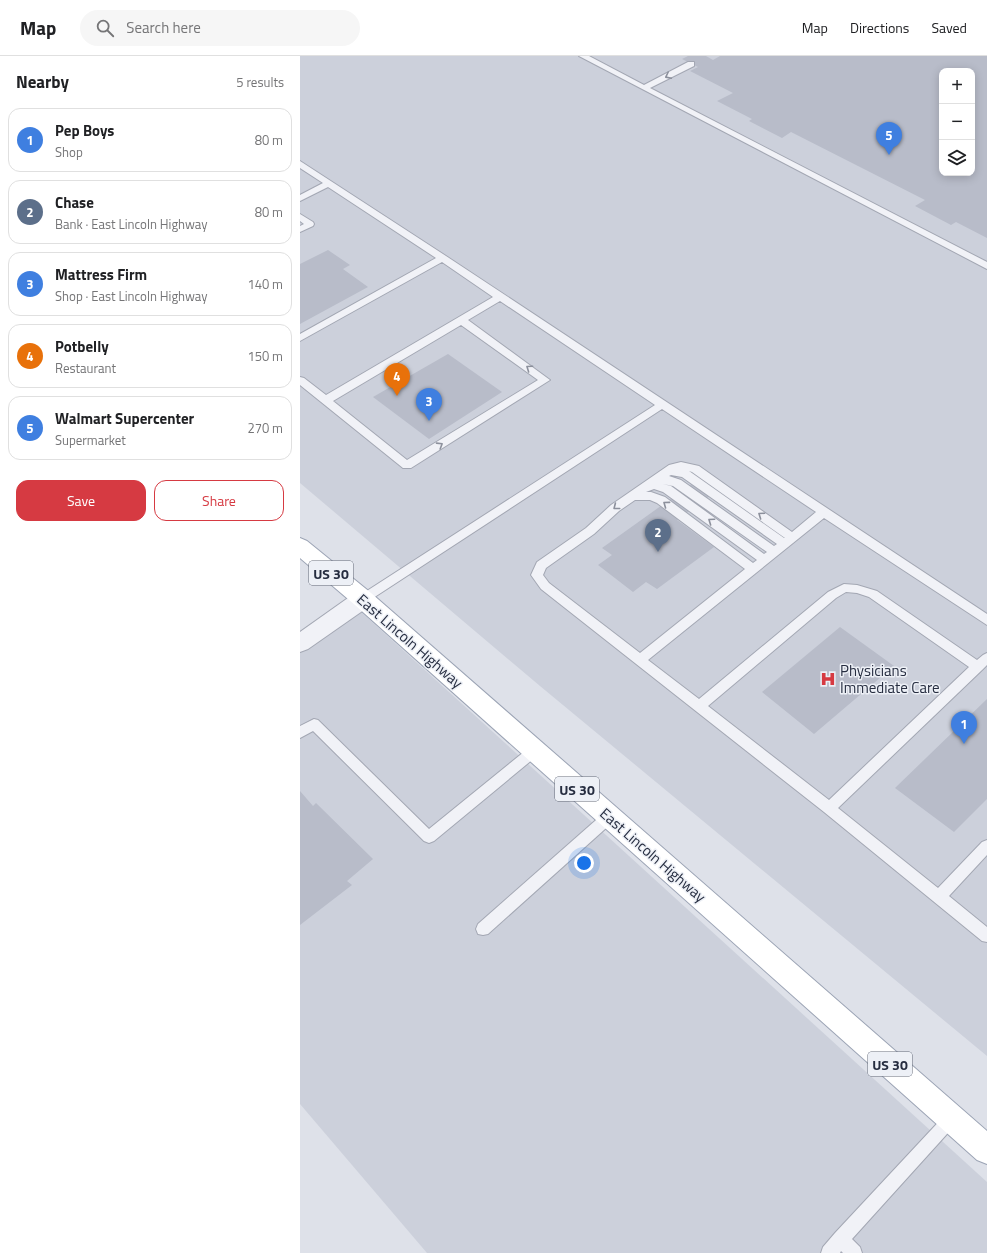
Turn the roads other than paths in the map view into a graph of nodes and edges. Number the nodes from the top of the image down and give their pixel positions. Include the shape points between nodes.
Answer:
1 (586, 56) edge
2 (691, 64) dead end
3 (644, 88) junction
4 (300, 164) edge
5 (329, 183) junction
6 (300, 198) edge
7 (300, 217) edge
8 (300, 229) edge
9 (442, 258) junction
10 (987, 266) edge
11 (500, 297) junction
12 (462, 321) junction
13 (300, 338) edge
14 (300, 380) edge
15 (326, 400) junction
16 (662, 405) junction
17 (660, 477) junction
18 (642, 489) junction
19 (631, 496) junction
20 (824, 512) junction
21 (788, 540) junction
22 (300, 546) edge
23 (775, 552) junction
24 (765, 560) junction
25 (753, 569) junction
26 (363, 599) junction
27 (987, 620) edge
28 (300, 643) edge
29 (987, 658) edge
30 (640, 660) junction
31 (978, 667) junction
32 (699, 706) junction
33 (300, 734) edge
34 (534, 751) junction
35 (829, 808) junction
36 (609, 817) junction
37 (987, 846) edge
38 (939, 897) junction
39 (483, 930) dead end
40 (987, 936) edge
41 (951, 1119) junction
42 (987, 1150) edge
43 (841, 1239) junction
44 (828, 1253) edge
45 (854, 1253) edge

1 - 3 lane
2 -> 3 lane
3 - 10 lane
4 - 5 lane
5 - 6 lane
5 - 9 lane
7 - 8 lane via 310,224
9 - 11 lane
9 - 13 lane
11 - 12 lane
11 - 16 lane
12 - 15 lane
15 -> 12 lane via 407,465 545,380
14 - 15 lane
16 - 20 lane
16 - 26 lane
17 - 18 lane
21 -> 17 lane via 695,469 681,466
17 - 23 lane via 677,483
18 - 19 lane
24 -> 18 lane via 667,489 654,486
25 -> 19 lane via 661,500 651,496
19 -> 30 lane via 590,532 541,565 537,575 545,586
20 - 21 lane
20 - 27 lane
21 - 23 lane
22 - 26 main road, East Lincoln Highway / US 30
23 - 24 lane
24 - 25 lane
25 - 30 lane
26 - 28 street
26 - 34 main road, East Lincoln Highway / US 30
29 - 31 lane
30 - 32 lane
31 - 32 lane via 873,594 844,588 832,595
31 - 35 lane
32 - 35 lane
33 - 34 lane via 314,724 429,837
34 - 36 main road, East Lincoln Highway / US 30
35 - 38 lane
36 - 39 lane
36 - 41 main road, East Lincoln Highway / US 30
37 - 38 lane
38 - 40 lane
41 - 42 main road, East Lincoln Highway / US 30
41 - 43 lane
43 - 44 lane
43 - 45 lane

